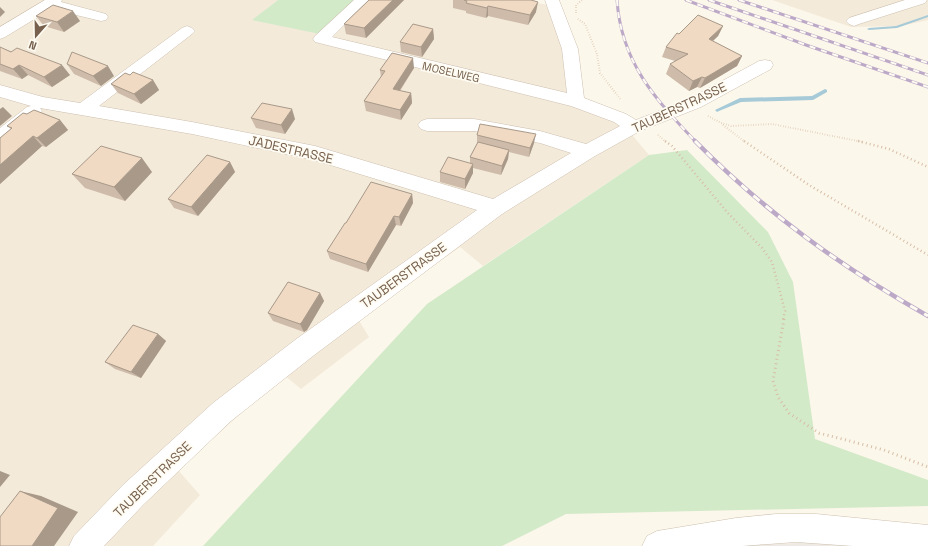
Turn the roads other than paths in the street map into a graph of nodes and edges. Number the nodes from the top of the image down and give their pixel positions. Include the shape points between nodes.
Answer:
1 (362, 0) edge
2 (920, 0) edge
3 (548, 1) edge
4 (52, 2) edge
5 (101, 17) dead end
6 (854, 21) dead end
7 (187, 30) dead end
8 (0, 34) edge
9 (765, 65) dead end
10 (0, 91) edge
11 (576, 102) junction
12 (43, 103) junction
13 (83, 110) junction
14 (427, 125) dead end
15 (639, 125) junction
16 (0, 138) edge
17 (588, 151) junction
18 (495, 208) junction
19 (928, 540) edge
20 (84, 546) edge
21 (657, 546) edge

1 - 11 street, MOSELWEG via 321,39
2 - 6 street
3 - 11 street via 570,49
4 - 5 street
4 - 8 street
7 - 13 street
9 - 15 street, TAUBERSTRASSE via 689,105
10 - 12 street, JADESTRASSE
11 - 15 street, MOSELWEG
12 - 13 street, JADESTRASSE
12 - 16 street
13 - 18 street, JADESTRASSE via 192,128 315,153
14 - 17 street via 474,125 540,137
15 - 17 street, TAUBERSTRASSE
17 - 18 street, TAUBERSTRASSE
18 - 20 street, TAUBERSTRASSE via 304,348 222,412 133,495
19 - 21 street via 815,528 712,535

